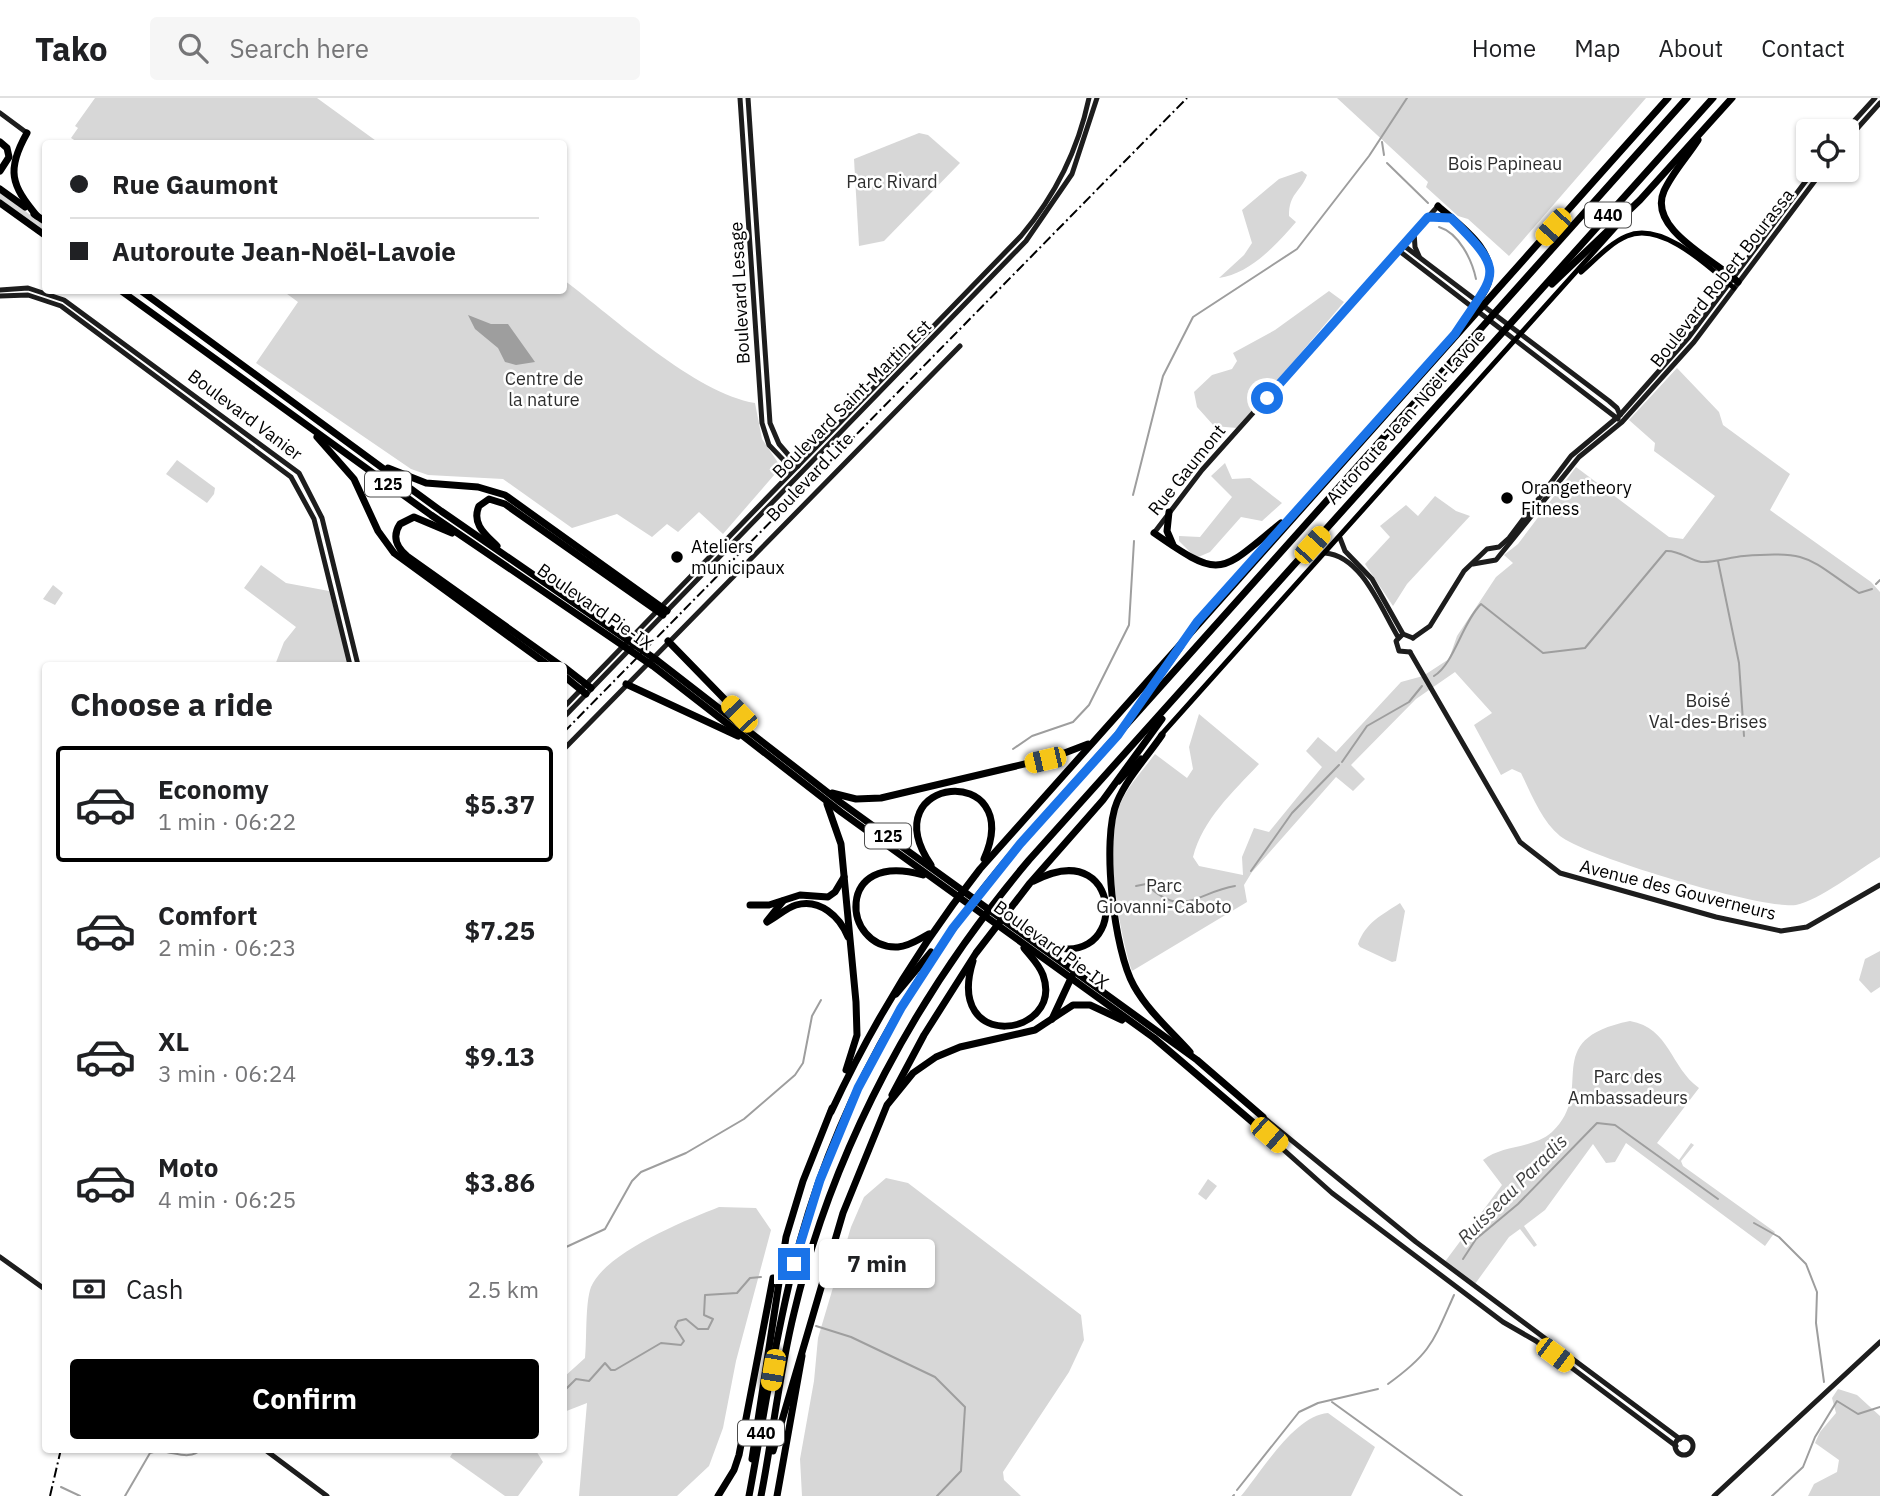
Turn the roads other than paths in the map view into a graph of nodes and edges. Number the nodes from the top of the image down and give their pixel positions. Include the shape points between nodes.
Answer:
1 (740, 98) edge
2 (748, 98) edge
3 (1089, 98) edge
4 (1097, 98) edge
5 (1668, 98) edge
6 (1687, 98) edge
7 (1713, 98) edge
8 (1732, 98) edge
9 (1875, 98) edge
10 (1880, 103) edge
11 (0, 113) edge
12 (1857, 119) edge
13 (1712, 120) junction
14 (1859, 126) edge
15 (27, 133) joint
16 (0, 142) edge
17 (0, 171) edge
18 (1806, 182) edge
19 (1814, 182) edge
20 (0, 188) edge
21 (1640, 200) junction
22 (2, 206) edge
23 (1438, 206) joint
24 (37, 216) junction
25 (1428, 217) junction
26 (1451, 218) junction
27 (42, 219) edge
28 (1414, 232) junction
29 (42, 233) edge
30 (1401, 248) junction
31 (1419, 256) junction
32 (1734, 283) junction
33 (1565, 286) junction
34 (0, 290) edge
35 (42, 293) edge
36 (46, 294) edge
37 (125, 294) edge
38 (144, 294) edge
39 (0, 296) edge
40 (1471, 300) junction
41 (1504, 331) junction
42 (1455, 334) junction
43 (960, 346) dead end
44 (1619, 418) junction
45 (304, 424) junction
46 (374, 462) junction
47 (795, 467) junction
48 (800, 472) junction
49 (1298, 509) junction
50 (1169, 512) junction
51 (1154, 533) joint
52 (1340, 538) junction
53 (472, 542) junction
54 (1174, 546) junction
55 (1494, 548) junction
56 (1485, 552) junction
57 (1325, 554) junction
58 (1499, 554) junction
59 (505, 555) junction
60 (1488, 560) junction
61 (1473, 564) junction
62 (662, 611) junction
63 (1197, 622) junction
64 (1401, 636) junction
65 (1413, 638) junction
66 (621, 639) junction
67 (668, 641) junction
68 (1410, 652) junction
69 (349, 662) edge
70 (357, 662) edge
71 (544, 662) edge
72 (556, 662) edge
73 (655, 664) junction
74 (567, 671) edge
75 (567, 678) edge
76 (1189, 683) junction
77 (626, 684) junction
78 (586, 689) junction
79 (567, 705) edge
80 (567, 713) edge
81 (748, 730) junction
82 (1118, 735) junction
83 (1162, 735) junction
84 (751, 742) junction
85 (1089, 743) junction
86 (567, 746) edge
87 (828, 792) junction
88 (825, 800) junction
89 (1103, 800) junction
90 (980, 869) junction
91 (933, 874) junction
92 (845, 876) junction
93 (1030, 883) junction
94 (1880, 885) edge
95 (783, 901) junction
96 (750, 905) dead end
97 (953, 928) junction
98 (1009, 928) junction
99 (932, 932) junction
100 (1019, 941) junction
101 (851, 944) junction
102 (976, 953) junction
103 (1072, 975) junction
104 (882, 1010) junction
105 (1051, 1019) junction
106 (1141, 1029) junction
107 (1197, 1060) junction
108 (1233, 1090) junction
109 (1225, 1098) junction
110 (887, 1105) junction
111 (831, 1112) junction
112 (1263, 1117) joint
113 (1256, 1125) joint
114 (786, 1237) junction
115 (0, 1257) edge
116 (42, 1287) edge
117 (805, 1334) junction
118 (1880, 1342) edge
119 (1680, 1439) junction
120 (1676, 1446) junction
121 (269, 1453) edge
122 (762, 1492) edge
123 (327, 1496) edge
124 (718, 1496) edge
125 (748, 1496) edge
126 (777, 1496) edge
127 (1714, 1496) edge

1 - 47 street, Boulevard Lesage via 762,423 769,445
2 - 47 street, Boulevard Lesage via 770,423
3 - 47 street, Boulevard Saint-Martin Est via 1068,163 1029,227
4 - 48 street, Boulevard Saint-Martin Est via 1074,168 1036,229
5 - 42 highway
6 - 82 highway, Autoroute Jean-Noël-Lavoie / 440
7 - 41 highway, Autoroute Jean-Noël-Lavoie / 440
8 - 13 highway
9 - 12 street
10 - 14 street
11 - 15 street
13 - 21 highway
13 - 32 highway via 1664,190 1661,210 1675,232
15 - 24 highway via 13,181
16 - 17 highway via 9,156
18 - 32 street, Boulevard Robert Bourassa
19 - 32 street, Boulevard Robert Bourassa
20 - 24 highway
21 - 33 main road
21 - 41 highway
22 - 29 highway
23 - 25 street, Rue Gaumont
23 - 26 highway
24 - 27 highway
25 - 26 highway
25 - 28 street, Rue Gaumont
26 - 42 highway via 1481,248 1490,268 1485,290
28 - 30 street, Rue Gaumont
28 - 31 street
30 - 31 street
30 - 40 street
30 - 50 street, Rue Gaumont
31 - 40 street
32 - 33 main road via 1670,240 1646,232 1619,240
32 - 44 street, Boulevard Robert Bourassa
33 - 52 main road
34 - 35 street, Boulevard Vanier via 28,288
36 - 70 street, Boulevard Vanier via 64,300 299,473 322,518
37 - 45 highway, Boulevard Pie-IX / 125
38 - 46 highway, Boulevard Pie-IX / 125
39 - 69 street, Boulevard Vanier via 28,295 61,306 291,477 314,519
40 - 44 street via 1617,408
41 - 76 highway, Autoroute Jean-Noël-Lavoie / 440
42 - 49 highway
43 - 67 street, Boulevard Lite
44 - 55 street, Boulevard Robert Bourassa via 1571,456 1509,538
44 - 58 street, Boulevard Robert Bourassa via 1579,457
45 - 53 highway, Boulevard Pie-IX / 125
45 - 71 highway via 354,479 394,553
46 - 59 highway, Boulevard Pie-IX / 125
46 - 62 highway via 422,482 483,487 505,495
47 - 48 street, Boulevard Lesage
47 - 62 street, Boulevard Saint-Martin Est
48 - 62 street, Boulevard Saint-Martin Est
49 - 54 highway via 1226,565 1202,564
49 - 63 highway
50 - 51 street, Rue Gaumont
50 - 54 highway via 1167,531
51 - 54 highway
52 - 57 main road
52 - 64 street via 1345,551 1370,575
53 - 66 highway, Boulevard Pie-IX / 125
53 - 72 highway via 417,517 401,523 395,536 407,556
55 - 56 street, Boulevard Robert Bourassa
55 - 58 street
56 - 60 street
56 - 61 street
57 - 64 street via 1340,557 1362,577
57 - 83 main road
58 - 60 street, Boulevard Robert Bourassa via 1494,561
59 - 62 highway via 477,522 478,508 487,500 505,504
59 - 66 highway, Boulevard Pie-IX / 125
60 - 61 street, Boulevard Robert Bourassa
61 - 65 street via 1457,580 1430,626
62 - 78 street, Boulevard Saint-Martin Est
63 - 82 highway
63 - 85 highway
64 - 65 street
64 - 68 street via 1397,649
65 - 68 street via 1415,646
66 - 73 highway, Boulevard Pie-IX / 125
67 - 77 street, Boulevard Lite
67 - 81 highway via 739,714
68 - 94 street, Avenue des Gouverneurs via 1520,842 1560,873 1716,917 1782,930 1807,928
73 - 81 highway, Boulevard Pie-IX / 125
73 - 84 highway, Boulevard Pie-IX / 125
74 - 78 highway
75 - 78 highway
76 - 89 highway
76 - 122 highway, Autoroute Jean-Noël-Lavoie / 440 via 1002,893 947,968 890,1064 851,1146 806,1269 785,1351
77 - 84 highway
77 - 86 street, Boulevard Lite
78 - 79 street
78 - 80 street
81 - 87 highway, Boulevard Pie-IX / 125
82 - 97 highway, Autoroute Jean-Noël-Lavoie / 440 via 1008,858
83 - 89 main road
83 - 107 highway via 1124,789 1111,820 1117,925 1121,953 1136,990
84 - 88 highway, Boulevard Pie-IX / 125
85 - 87 highway via 1045,760 881,798 856,799
85 - 90 highway
87 - 91 highway, Boulevard Pie-IX / 125
88 - 91 highway, Boulevard Pie-IX
88 - 92 highway via 838,829
89 - 93 highway
90 - 91 highway via 992,839 991,816 974,795 951,790 926,803 916,824 919,846
90 - 99 highway
91 - 98 highway, Boulevard Pie-IX / 125
91 - 99 highway via 899,869 880,872 863,886 856,908 864,931 883,945 904,946
92 - 95 highway via 828,897 802,895
92 - 101 highway
93 - 98 highway via 1062,869 1085,873 1105,895 1105,925 1087,945 1066,951
93 - 102 highway
95 - 96 highway
95 - 101 highway via 767,922 793,906 813,905 839,919
97 - 104 highway
97 - 125 highway, Autoroute Jean-Noël-Lavoie / 440 via 869,1066 816,1192 789,1285
98 - 100 highway, Boulevard Pie-IX
98 - 103 highway, Boulevard Pie-IX / 125
99 - 104 highway
100 - 102 highway via 1040,968 1045,990 1038,1010 1019,1025 994,1025 974,1011 967,988
100 - 103 highway, Boulevard Pie-IX
101 - 111 highway via 857,1029
102 - 110 highway via 923,1035
103 - 105 highway
103 - 106 highway, Boulevard Pie-IX
103 - 107 highway, Boulevard Pie-IX
104 - 111 highway
105 - 106 highway via 1084,1004
105 - 110 highway via 1029,1032 931,1059
106 - 109 highway, Boulevard Pie-IX
107 - 108 highway, Boulevard Pie-IX
108 - 109 highway
108 - 112 highway, Boulevard Pie-IX
109 - 113 highway, Boulevard Pie-IX
110 - 117 highway via 847,1200
111 - 114 highway
112 - 119 street, Boulevard Pie-IX via 1416,1242
113 - 120 street, Boulevard Pie-IX via 1343,1201
114 - 124 highway via 767,1304 738,1461
114 - 125 highway
115 - 116 street
117 - 122 highway
117 - 126 highway
118 - 127 street
119 - 120 street
119 - 120 street via 1691,1440 1692,1451 1682,1455
121 - 123 street

